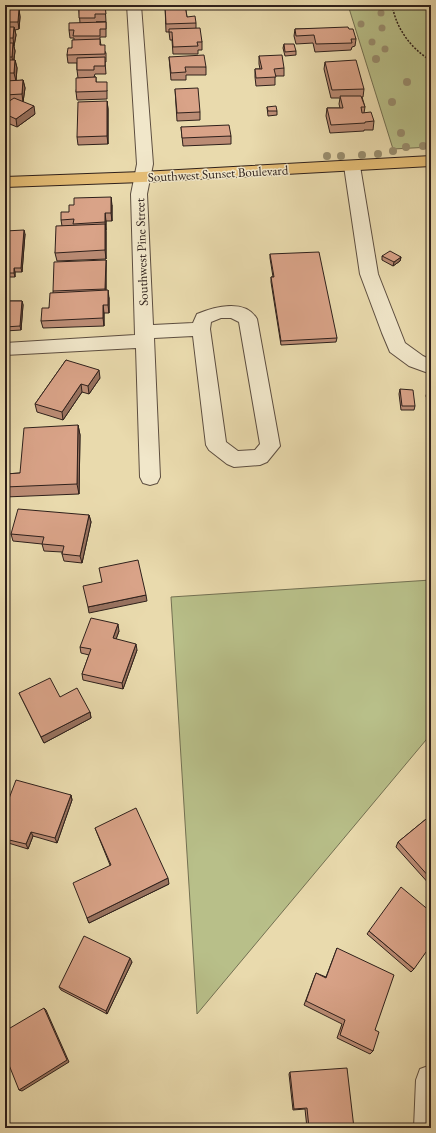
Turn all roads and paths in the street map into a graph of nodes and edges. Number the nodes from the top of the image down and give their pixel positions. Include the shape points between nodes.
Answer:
1 (134, 5) edge
2 (392, 5) edge
3 (431, 61) edge
4 (431, 161) edge
5 (352, 166) junction
6 (142, 177) junction
7 (5, 182) edge
8 (201, 329) junction
9 (145, 336) junction
10 (5, 349) edge
11 (431, 367) edge
12 (150, 476) dead end
13 (431, 1080) edge
14 (429, 1128) edge

1 - 6 street, Southwest Pine Street via 145,164
2 - 3 path via 395,22 403,36
4 - 5 main road, Southwest Sunset Boulevard
5 - 6 main road, Southwest Sunset Boulevard
5 - 11 street via 369,274 391,332 397,347 416,361
6 - 7 main road, Southwest Sunset Boulevard
6 - 9 street, Southwest Pine Street via 138,194
8 - 8 street via 203,318 215,313 239,313 248,319 270,446 260,456 234,458 216,445
8 - 9 street
9 - 10 street
9 - 12 street, Southwest Pine Street
13 - 14 street

